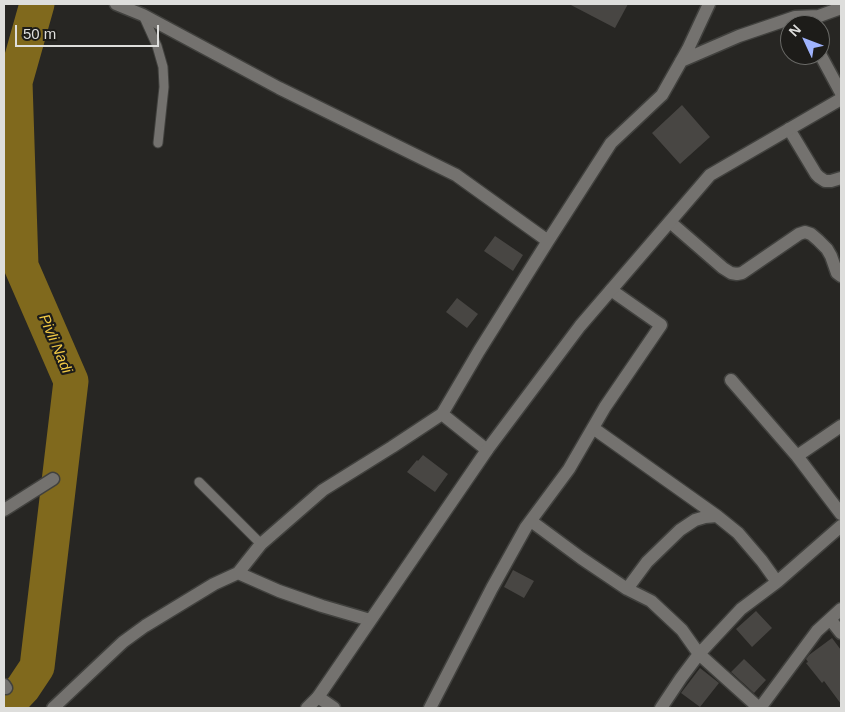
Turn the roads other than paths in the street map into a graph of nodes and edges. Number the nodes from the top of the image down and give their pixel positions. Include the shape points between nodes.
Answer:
1 (116, 4) edge
2 (709, 4) edge
3 (841, 8) edge
4 (143, 15) junction
5 (823, 15) edge
6 (780, 22) edge
7 (682, 61) junction
8 (826, 65) edge
9 (841, 93) edge
10 (841, 99) edge
11 (788, 129) junction
12 (158, 143) dead end
13 (841, 178) edge
14 (670, 222) junction
15 (548, 241) junction
16 (841, 276) edge
17 (611, 290) junction
18 (731, 380) dead end
19 (442, 414) junction
20 (841, 426) edge
21 (593, 428) junction
22 (487, 450) junction
23 (797, 456) junction
24 (53, 478) dead end
25 (199, 482) dead end
26 (4, 510) edge
27 (840, 511) edge
28 (717, 516) junction
29 (531, 521) junction
30 (841, 526) edge
31 (261, 544) junction
32 (238, 573) junction
33 (777, 582) junction
34 (627, 589) junction
35 (841, 609) edge
36 (830, 619) junction
37 (370, 620) junction
38 (841, 633) edge
39 (699, 654) junction
40 (318, 697) junction
41 (53, 708) edge
42 (307, 708) edge
43 (334, 708) edge
44 (430, 708) edge
45 (661, 708) edge
46 (759, 708) edge

1 - 4 street
2 - 7 street
3 - 5 street
4 - 12 lane via 163,67
4 - 15 street via 278,88 456,175
6 - 7 street via 738,36
7 - 15 street via 662,95 611,143
8 - 9 street
10 - 11 street
11 - 13 street via 819,178 825,181
11 - 14 street via 710,175
14 - 16 street via 723,268 737,274 806,232 827,249
14 - 17 street
15 - 19 street
17 - 21 street via 661,325
17 - 22 street
18 - 23 street
19 - 22 street
19 - 31 street via 323,490
20 - 23 street
21 - 28 street
21 - 29 street via 569,469
22 - 37 street
23 - 27 street
24 - 26 street
25 - 31 lane
28 - 33 street via 738,533
28 - 34 street via 695,520 680,530 647,562
29 - 34 street
29 - 44 street
30 - 33 street
31 - 32 street
32 - 37 street via 322,606
32 - 41 street via 144,626
33 - 39 street via 741,609
34 - 39 street via 651,601 682,630
35 - 36 street
36 - 38 street
36 - 46 street via 817,631
37 - 40 street
39 - 45 street
39 - 46 street
40 - 42 street
40 - 43 street

